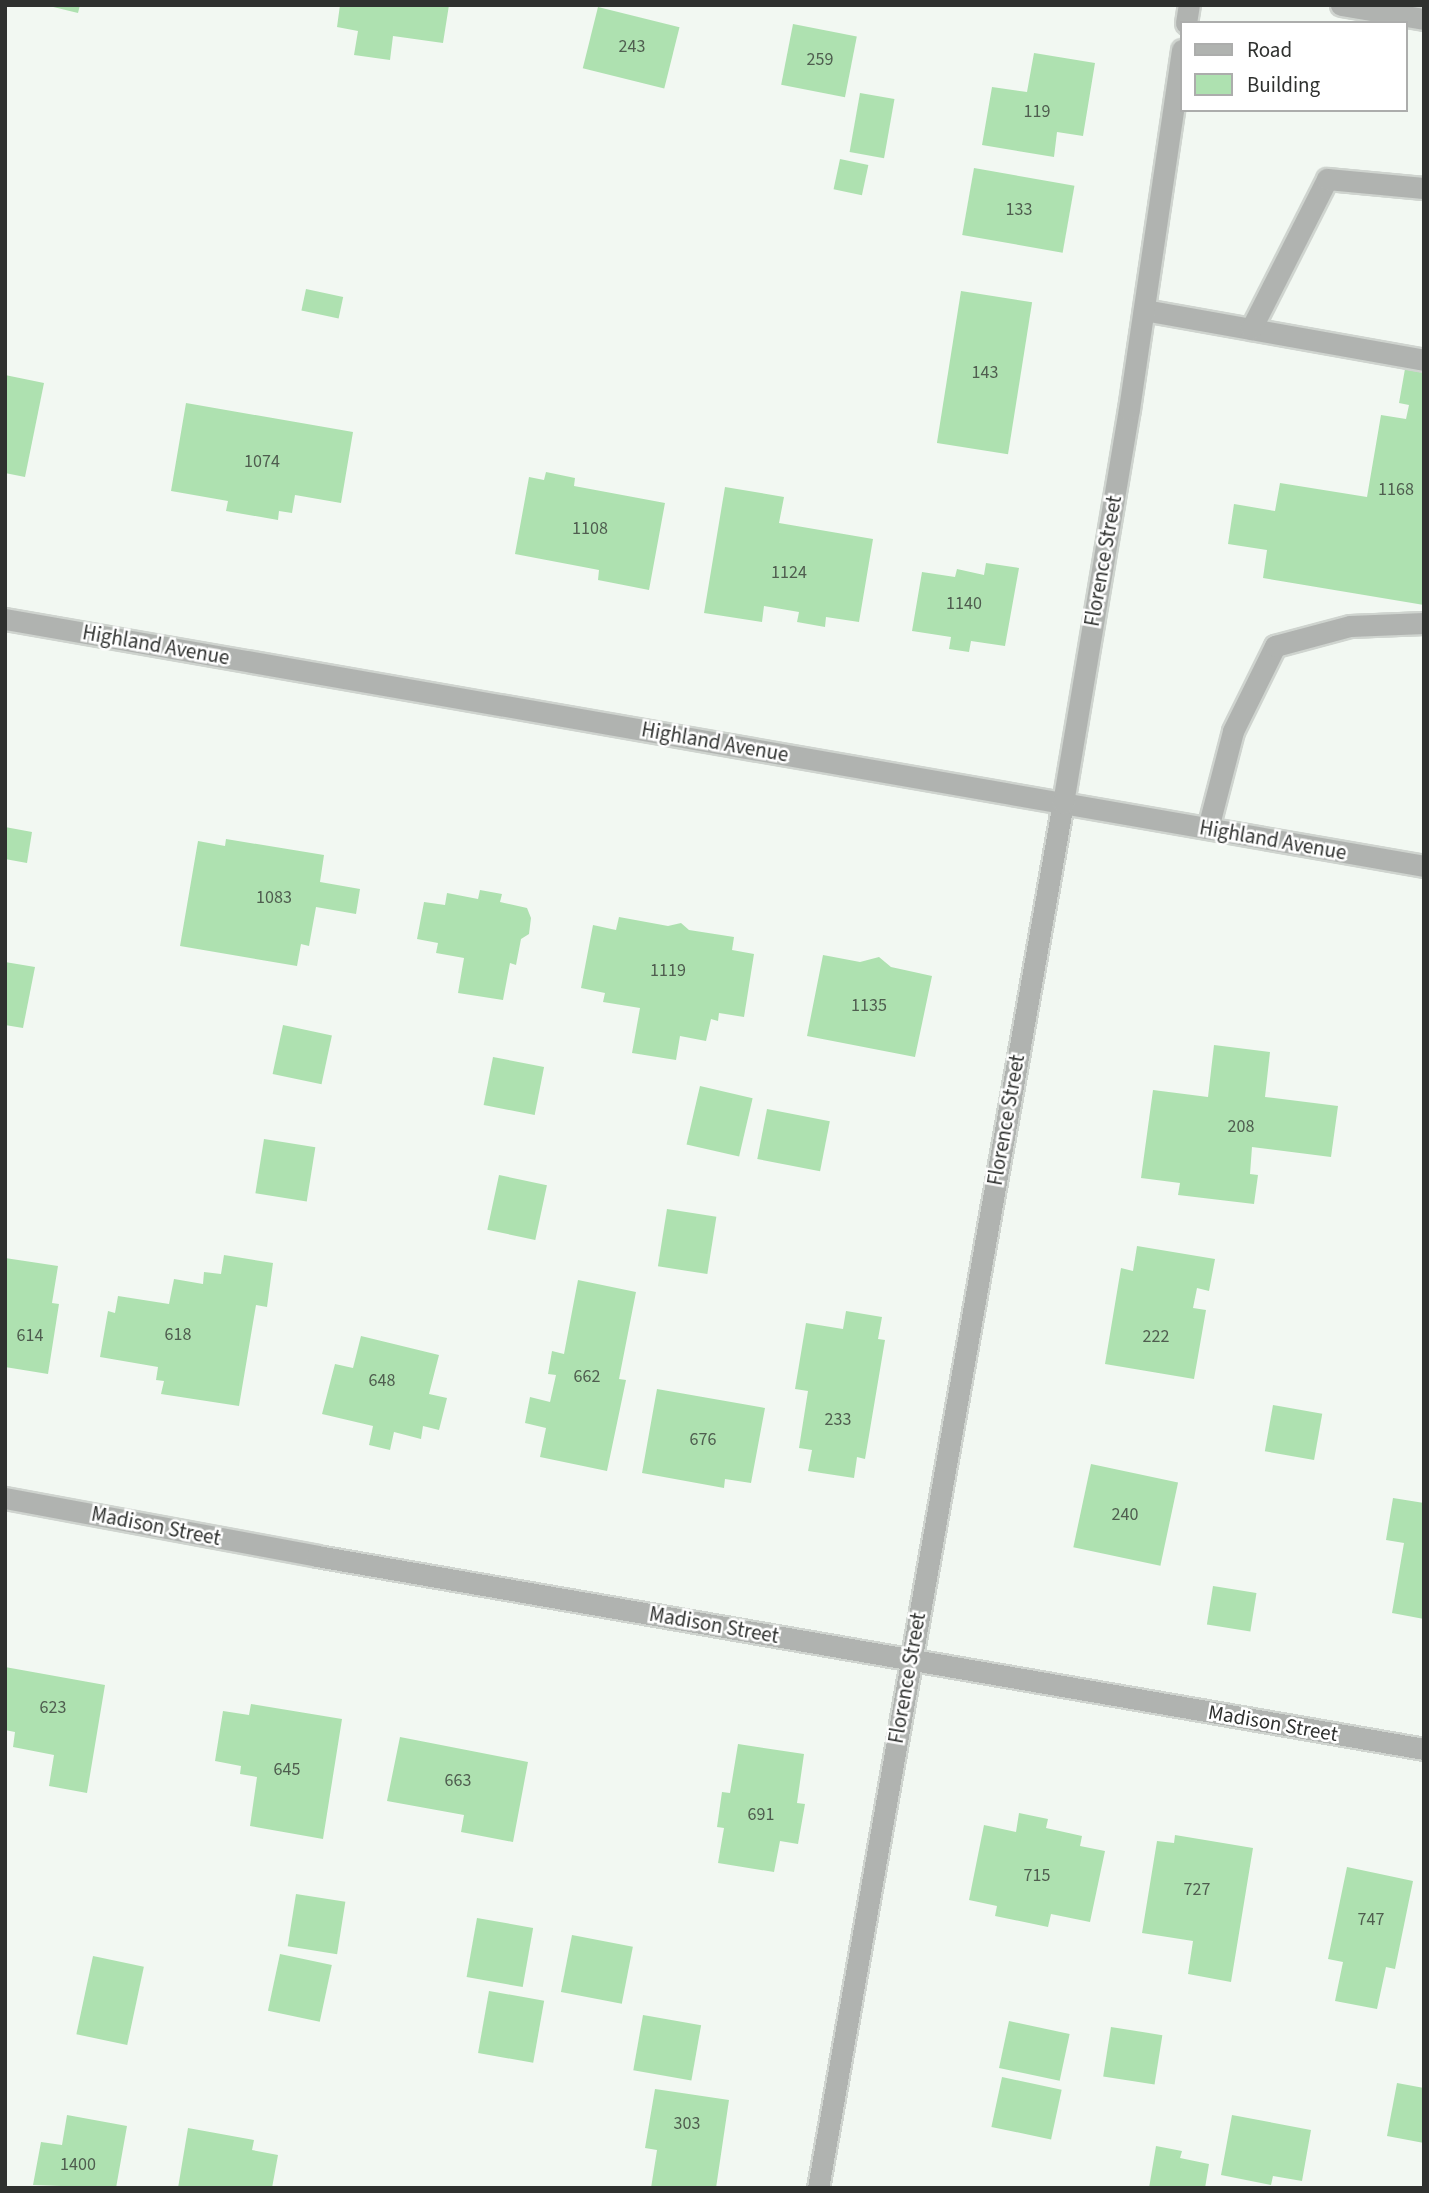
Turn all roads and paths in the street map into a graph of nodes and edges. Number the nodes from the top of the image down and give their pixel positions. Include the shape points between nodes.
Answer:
1 (1341, 5) edge
2 (1424, 19) edge
3 (1180, 64) edge
4 (1424, 188) edge
5 (1144, 310) junction
6 (1251, 329) junction
7 (1424, 360) edge
8 (5, 619) edge
9 (1424, 623) edge
10 (1062, 803) junction
11 (1208, 828) junction
12 (1424, 866) edge
13 (5, 1498) edge
14 (910, 1659) junction
15 (1424, 1749) edge
16 (818, 2188) edge

1 - 2 street
3 - 5 street, Florence Street
4 - 6 street via 1327,179
5 - 6 street
5 - 10 street, Florence Street
6 - 7 street
8 - 10 street, Highland Avenue
9 - 11 street via 1350,626 1275,646 1233,731
10 - 11 street, Highland Avenue
10 - 14 street, Florence Street
11 - 12 street, Highland Avenue
13 - 14 street, Madison Street
14 - 15 street, Madison Street
14 - 16 street, Florence Street

